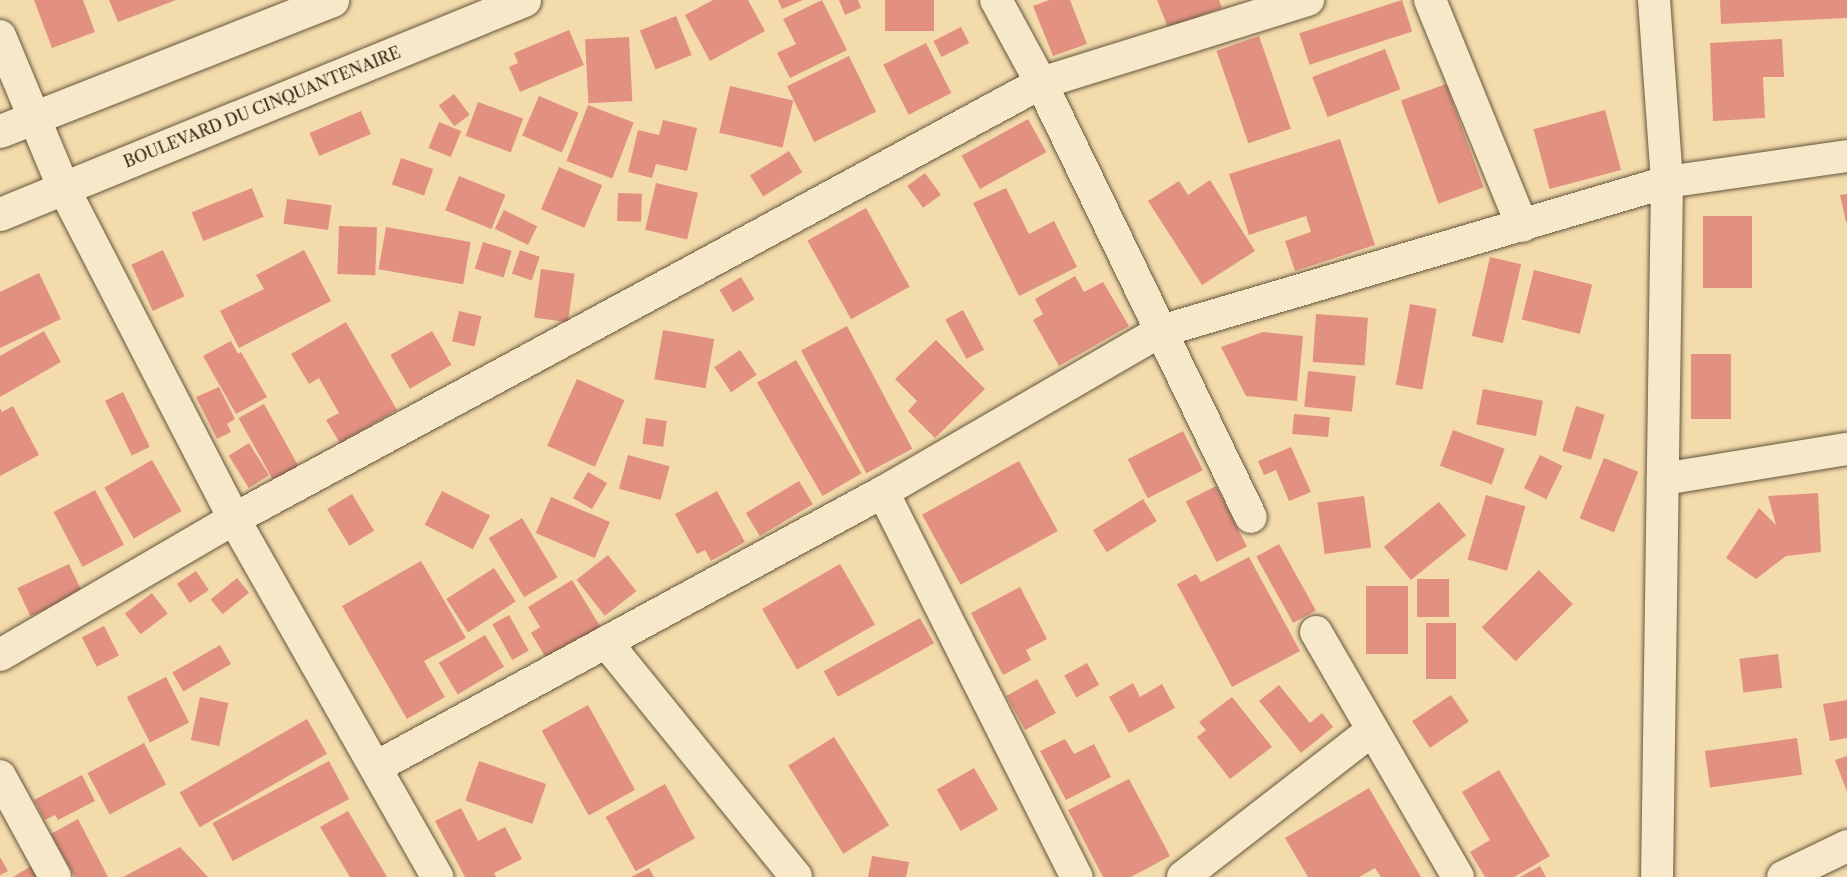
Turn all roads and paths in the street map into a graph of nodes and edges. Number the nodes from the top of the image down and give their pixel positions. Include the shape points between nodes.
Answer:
1 (332, 0) edge
2 (524, 0) edge
3 (996, 0) edge
4 (1308, 0) edge
5 (1430, 0) edge
6 (1654, 0) edge
7 (0, 36) edge
8 (1041, 83) junction
9 (33, 118) junction
10 (0, 131) edge
11 (1847, 156) edge
12 (1667, 182) junction
13 (64, 189) junction
14 (0, 214) edge
15 (1522, 226) junction
16 (1161, 331) junction
17 (1847, 449) edge
18 (1663, 479) junction
19 (883, 492) junction
20 (1251, 517) dead end
21 (234, 519) junction
22 (1316, 632) dead end
23 (606, 642) junction
24 (0, 655) edge
25 (1371, 731) junction
26 (376, 767) junction
27 (0, 776) edge
28 (1847, 846) edge
29 (55, 877) edge
30 (437, 877) edge
31 (796, 877) edge
32 (1077, 877) edge
33 (1183, 877) edge
34 (1458, 877) edge
35 (1657, 877) edge
36 (1784, 877) edge

1 - 9 main road
2 - 13 main road, BOULEVARD DU CINQUANTENAIRE
3 - 8 street
4 - 8 street
5 - 15 street
6 - 12 street
7 - 9 street
8 - 16 street
8 - 21 street
9 - 10 main road
9 - 13 street
11 - 12 street
12 - 15 street
12 - 18 street
13 - 14 main road, BOULEVARD DU CINQUANTENAIRE
13 - 21 street
15 - 16 street
16 - 19 street
16 - 20 street
17 - 18 street
18 - 35 street
19 - 23 street
19 - 32 street
21 - 24 street
21 - 26 street
22 - 25 street
23 - 26 street
23 - 31 street
25 - 33 street
25 - 34 street
26 - 30 street
27 - 29 street
28 - 36 street

